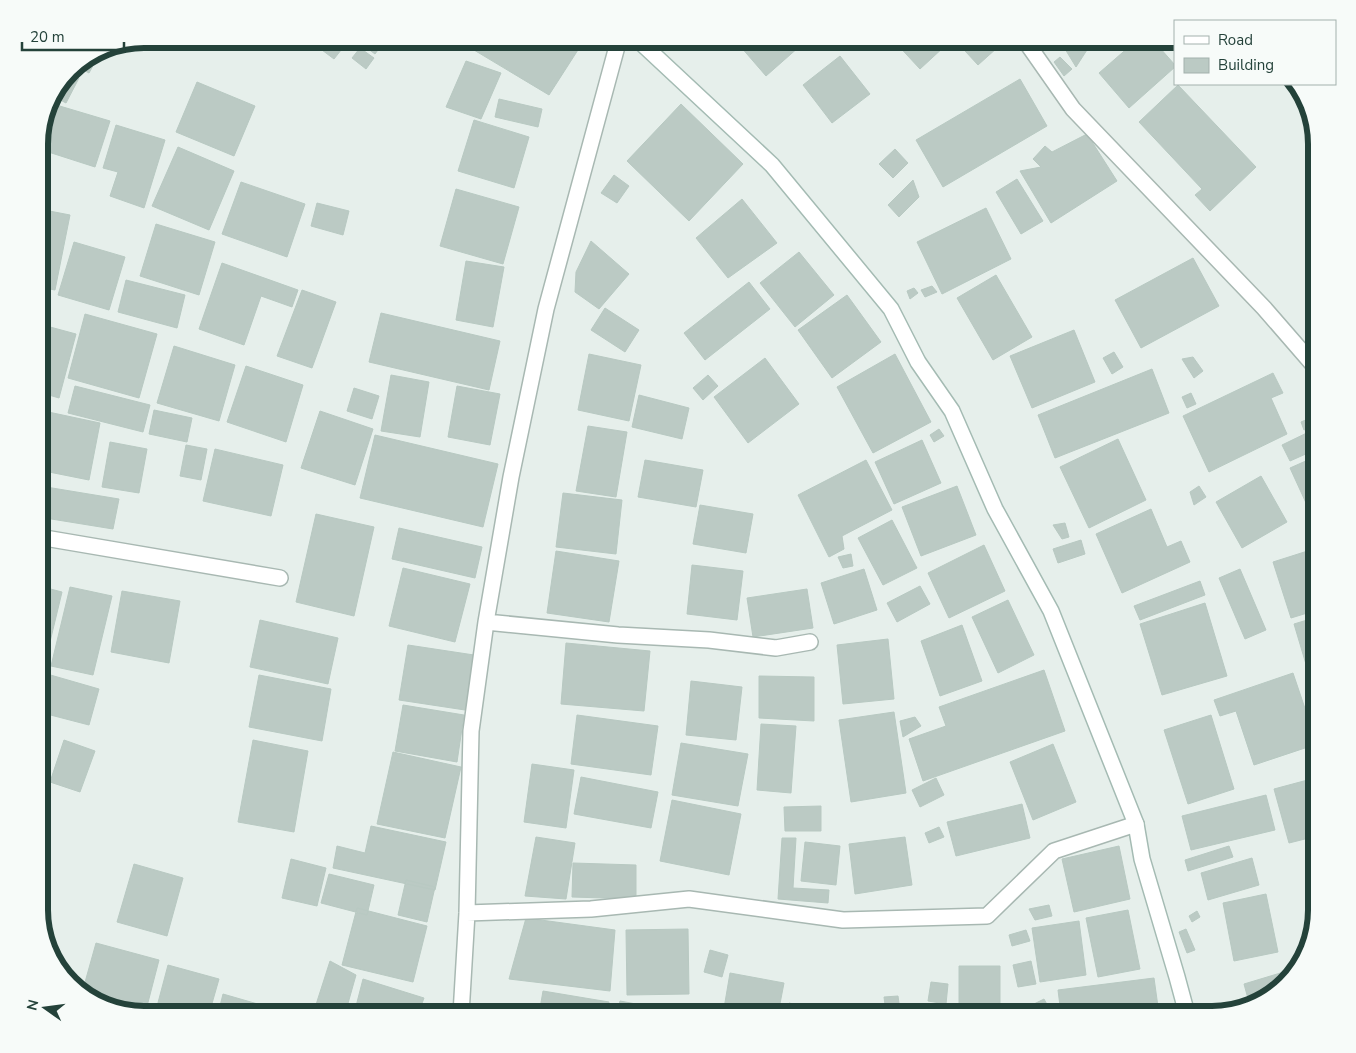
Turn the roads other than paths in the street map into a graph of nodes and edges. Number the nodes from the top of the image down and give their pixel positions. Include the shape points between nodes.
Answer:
1 (617, 48) edge
2 (647, 48) edge
3 (1030, 48) edge
4 (1308, 359) edge
5 (48, 539) edge
6 (280, 578) dead end
7 (486, 622) junction
8 (810, 642) dead end
9 (1136, 824) junction
10 (466, 913) junction
11 (462, 1006) edge
12 (1185, 1006) edge

1 - 7 street via 546,309 511,477
2 - 9 street via 772,164 891,309 918,362 952,412 994,509 1051,611
3 - 4 street via 1073,109 1264,308
5 - 6 street
7 - 8 street via 776,648
7 - 10 street via 471,731
9 - 10 street via 1054,851 987,916 843,920 689,900 591,909
9 - 12 street via 1142,859
10 - 11 street

